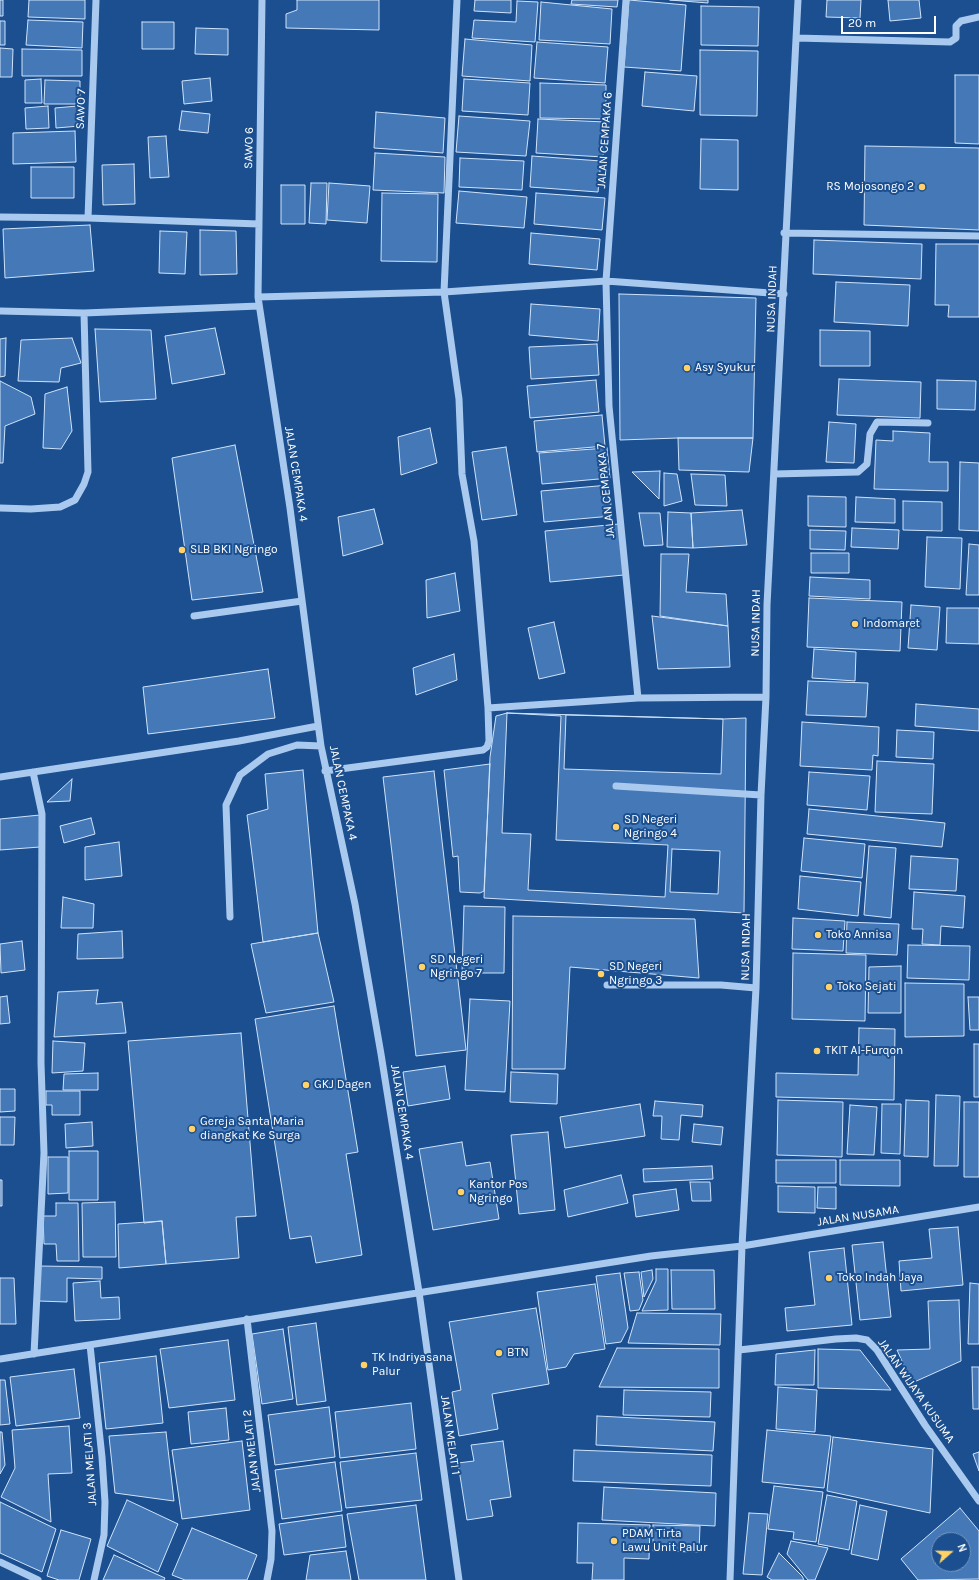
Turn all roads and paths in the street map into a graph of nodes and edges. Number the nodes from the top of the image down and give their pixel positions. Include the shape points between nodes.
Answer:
1 (96, 0) edge
2 (262, 0) edge
3 (457, 0) edge
4 (626, 0) edge
5 (798, 0) edge
6 (979, 17) edge
7 (796, 38) junction
8 (0, 217) edge
9 (88, 218) junction
10 (259, 224) junction
11 (784, 233) junction
12 (979, 236) edge
13 (606, 282) junction
14 (444, 292) junction
15 (784, 294) junction
16 (258, 297) junction
17 (259, 306) junction
18 (0, 311) edge
19 (84, 313) junction
20 (928, 423) dead end
21 (774, 474) junction
22 (0, 508) edge
23 (302, 601) junction
24 (194, 616) dead end
25 (766, 697) junction
26 (638, 698) junction
27 (488, 708) junction
28 (318, 726) junction
29 (321, 746) junction
30 (325, 771) junction
31 (33, 772) junction
32 (0, 777) edge
33 (616, 786) dead end
34 (761, 795) junction
35 (230, 917) dead end
36 (607, 985) dead end
37 (756, 988) junction
38 (979, 1207) edge
39 (742, 1246) junction
40 (419, 1292) junction
41 (247, 1319) junction
42 (90, 1345) junction
43 (739, 1350) junction
44 (34, 1354) junction
45 (0, 1359) edge
46 (979, 1501) edge
47 (0, 1562) edge
48 (38, 1580) edge
49 (94, 1580) edge
50 (267, 1580) edge
51 (459, 1580) edge
52 (730, 1580) edge

1 - 9 street, SAWO 7
2 - 10 street, SAWO 6
3 - 14 street
4 - 13 street, JALAN CEMPAKA 6
5 - 7 street, NUSA INDAH
6 - 7 street via 961,21 956,26 956,38 950,42
7 - 11 street, NUSA INDAH
8 - 9 street
9 - 10 street
10 - 16 street, SAWO 6
11 - 12 street
11 - 15 street, NUSA INDAH
13 - 14 street
13 - 15 street
13 - 26 street, JALAN CEMPAKA 7 via 609,406
14 - 16 street
14 - 27 street via 459,399 462,474 474,542
15 - 21 street, NUSA INDAH
16 - 17 street, JALAN CEMPAKA 4
17 - 19 street
17 - 23 street, JALAN CEMPAKA 4
18 - 19 street
19 - 22 street via 88,472 84,484 75,500 60,507 31,510
20 - 21 street via 877,422 870,434 867,464 858,472
21 - 25 street, NUSA INDAH via 767,606
23 - 24 street
23 - 28 street, JALAN CEMPAKA 4
25 - 26 street
25 - 34 street, NUSA INDAH
26 - 27 street
27 - 30 street via 489,741 483,750
28 - 29 street, JALAN CEMPAKA 4
28 - 31 street via 239,742
29 - 30 street, JALAN CEMPAKA 4
29 - 35 street via 297,745 268,754 240,775 226,805
30 - 40 street, JALAN CEMPAKA 4 via 355,904 382,1054
31 - 32 street
31 - 44 street via 42,814 41,1063 44,1153
33 - 34 street
34 - 37 street, NUSA INDAH
36 - 37 street via 721,985
37 - 39 street, NUSA INDAH
38 - 39 street, JALAN NUSAMA
39 - 40 street, JALAN NUSAMA via 651,1256
39 - 43 street, NUSA INDAH
40 - 41 street, JALAN NUSAMA
40 - 51 street, JALAN MELATI 1
41 - 42 street, JALAN NUSAMA
41 - 50 street, JALAN MELATI 2 via 272,1531
42 - 44 street, JALAN NUSAMA
42 - 49 street, JALAN MELATI 3 via 105,1502 104,1535
43 - 46 street, JALAN WIJAYA KUSUMA via 836,1339 867,1340 877,1350 925,1425
43 - 52 street, NUSA INDAH
44 - 45 street, JALAN NUSAMA
47 - 48 street

